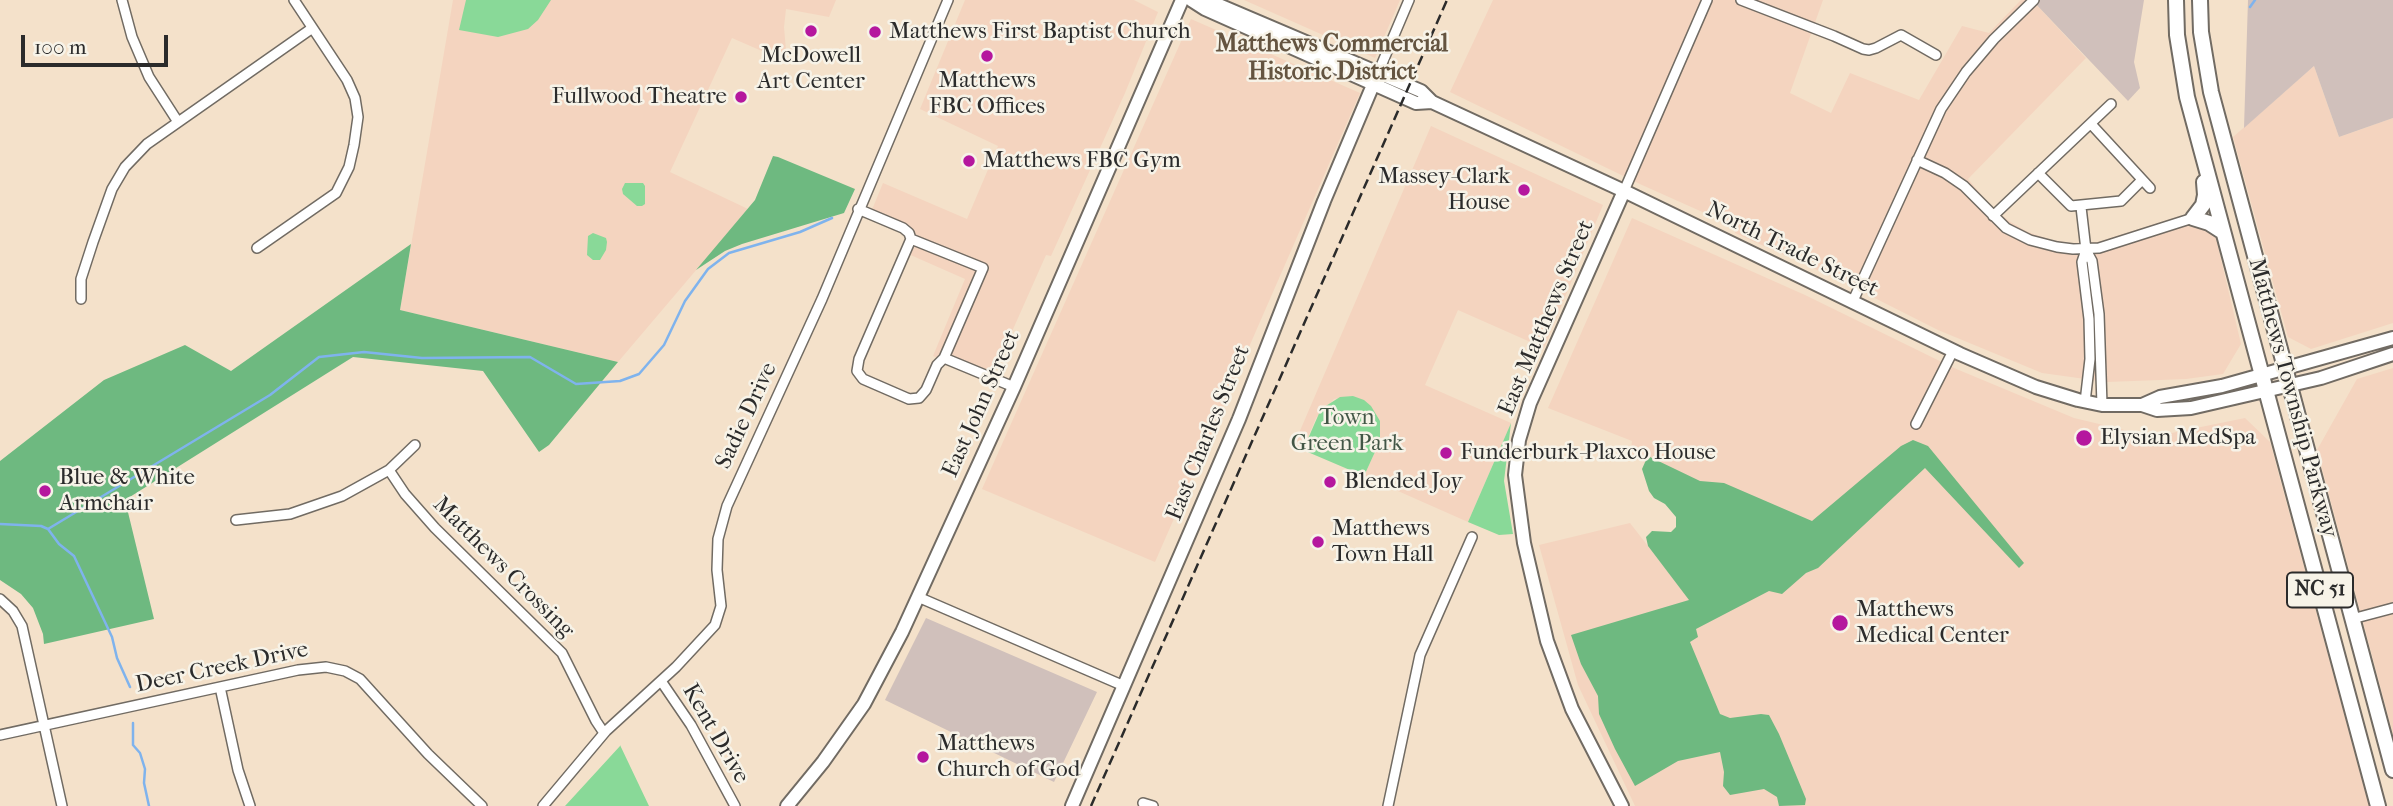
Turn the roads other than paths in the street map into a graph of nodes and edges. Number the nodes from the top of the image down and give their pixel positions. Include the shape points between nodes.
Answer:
1 (122, 0) edge
2 (294, 0) edge
3 (948, 0) edge
4 (1182, 0) edge
5 (1191, 0) edge
6 (1207, 0) edge
7 (1409, 0) edge
8 (1707, 0) edge
9 (1741, 0) edge
10 (2176, 0) edge
11 (2200, 0) edge
12 (2031, 1) edge
13 (311, 29) junction
14 (1936, 55) dead end
15 (1376, 79) junction
16 (2111, 104) dead end
17 (178, 122) junction
18 (2091, 124) junction
19 (2200, 142) junction
20 (1917, 160) junction
21 (2038, 173) junction
22 (2142, 180) junction
23 (2150, 188) dead end
24 (1624, 191) junction
25 (2081, 206) junction
26 (858, 209) junction
27 (1993, 216) junction
28 (2193, 218) junction
29 (2223, 232) junction
30 (911, 239) junction
31 (257, 248) dead end
32 (2086, 250) junction
33 (81, 299) dead end
34 (1852, 303) junction
35 (2393, 338) edge
36 (1953, 351) junction
37 (2393, 354) edge
38 (944, 358) junction
39 (2284, 368) junction
40 (2261, 375) junction
41 (2289, 385) junction
42 (1014, 387) junction
43 (2266, 391) junction
44 (2085, 402) junction
45 (2102, 405) junction
46 (2142, 405) junction
47 (1916, 424) dead end
48 (415, 445) dead end
49 (388, 470) junction
50 (236, 520) dead end
51 (1472, 537) dead end
52 (918, 597) junction
53 (0, 599) edge
54 (2393, 608) edge
55 (2352, 620) junction
56 (661, 681) junction
57 (1124, 686) junction
58 (219, 687) junction
59 (45, 726) junction
60 (604, 733) junction
61 (0, 735) edge
62 (2393, 770) edge
63 (62, 806) edge
64 (250, 806) edge
65 (482, 806) edge
66 (543, 806) edge
67 (735, 806) edge
68 (787, 806) edge
69 (1072, 806) edge
70 (1388, 806) edge
71 (1622, 806) edge
72 (2378, 806) edge

1 - 17 street via 149,77
2 - 13 street
3 - 26 street, Sadie Drive
4 - 42 main road, East John Street
5 - 15 main road, North Trade Street
6 - 15 main road, North Trade Street
7 - 15 street
8 - 24 street
9 - 14 street via 1863,49 1901,36
10 - 19 main road, Matthews Township Parkway / NC 51 via 2177,35
11 - 39 main road, Matthews Township Parkway / NC 51 via 2211,92
12 - 20 street via 1966,72 1941,109
13 - 17 street
13 - 31 street via 355,98 358,117 349,167 336,193
15 - 24 main road, North Trade Street via 1421,91 1432,103
15 - 57 main road, East Charles Street
16 - 18 street
17 - 33 street via 138,152 119,176 81,279
18 - 21 street
18 - 22 street
19 - 28 main road via 2206,195
19 - 29 main road, Matthews Township Parkway / NC 51
20 - 27 street via 1964,186
20 - 34 street
21 - 25 street via 2067,204
21 - 27 street
22 - 23 street
22 - 25 street via 2121,201
24 - 34 main road, North Trade Street
24 - 71 main road, East Matthews Street via 1530,403 1516,463 1521,525 1547,641 1572,709
25 - 32 street
26 - 30 street via 903,228
26 - 56 street, Sadie Drive via 727,506 718,539 719,616 709,633
27 - 32 street via 2031,240
28 - 29 main road
28 - 32 street
29 - 40 main road, Matthews Township Parkway / NC 51
30 - 38 street via 983,268
30 - 38 street via 857,371 863,379 909,399 919,398
32 - 44 street via 2082,262 2090,359
32 - 45 street via 2092,261 2099,314
34 - 36 main road, North Trade Street
35 - 39 main road, North Trade Street
36 - 44 main road, North Trade Street via 2036,387
36 - 47 street
37 - 41 main road, North Trade Street
38 - 42 street
39 - 40 main road, North Trade Street
39 - 41 main road, Matthews Township Parkway / NC 51
40 - 43 main road, Matthews Township Parkway / NC 51
40 - 46 main road, North Trade Street
41 - 43 main road, North Trade Street
41 - 55 main road, Matthews Township Parkway / NC 51
42 - 52 main road, East John Street
43 - 46 main road, North Trade Street via 2191,408 2157,410
43 - 72 main road, Matthews Township Parkway / NC 51
44 - 45 main road, North Trade Street
45 - 46 main road, North Trade Street
48 - 49 street
49 - 50 street via 324,504 290,514
49 - 60 street, Matthews Crossing via 435,528 562,653
51 - 70 street via 1420,655
52 - 57 street
52 - 68 main road, East John Street via 864,704
53 - 59 street via 22,626
54 - 55 street
55 - 62 main road, Matthews Township Parkway / NC 51
56 - 60 street, Sadie Drive
56 - 67 street, Kent Drive
57 - 69 main road, East Charles Street
58 - 59 street, Deer Creek Drive
58 - 64 street
58 - 65 street, Deer Creek Drive via 314,667 345,671 367,686
59 - 61 street, Deer Creek Drive
59 - 63 street
60 - 66 street, Sadie Drive

